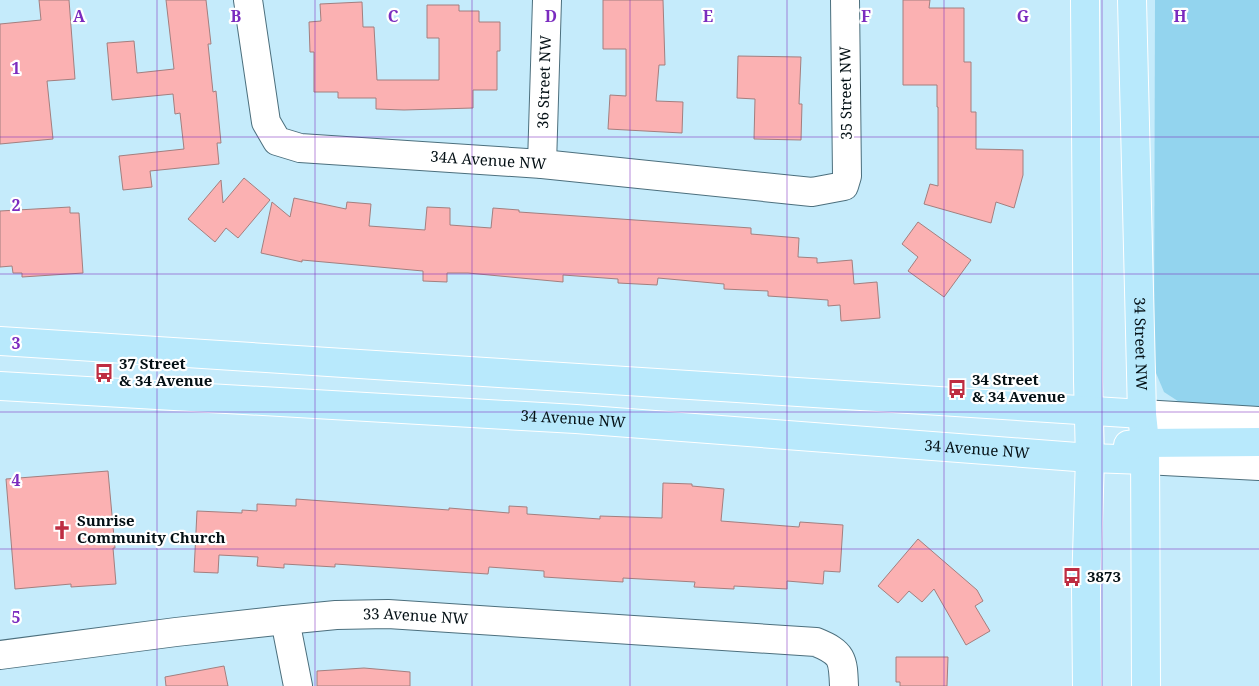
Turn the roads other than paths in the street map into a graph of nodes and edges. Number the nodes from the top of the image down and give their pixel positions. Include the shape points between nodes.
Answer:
1 (248, 0) edge
2 (547, 0) edge
3 (845, 0) edge
4 (1085, 0) edge
5 (1132, 0) edge
6 (542, 164) junction
7 (844, 186) joint
8 (0, 340) edge
9 (0, 386) edge
10 (1089, 410) junction
11 (1142, 414) junction
12 (1259, 421) edge
13 (1259, 442) edge
14 (1145, 452) junction
15 (1090, 458) junction
16 (1259, 466) edge
17 (285, 620) junction
18 (0, 655) edge
19 (298, 686) edge
20 (844, 686) edge
21 (1086, 686) edge
22 (1146, 686) edge

1 - 6 street, 34A Avenue NW via 266,122 277,141 300,148
2 - 6 street, 36 Street NW
3 - 7 street, 35 Street NW via 847,176
4 - 10 main road
5 - 11 main road, 34 Street NW
6 - 7 street, 34A Avenue NW via 812,192
8 - 10 main road
9 - 15 main road, 34 Avenue NW via 576,419
10 - 11 main road
10 - 15 main road
11 - 12 street
11 - 14 main road, 34 Street NW
13 - 14 main road
14 - 15 main road via 1112,447
14 - 16 street
14 - 22 main road, 34 Street NW
15 - 21 main road
17 - 18 street, 33 Avenue NW
17 - 19 street
17 - 20 street, 33 Avenue NW via 388,614 816,642 838,655 843,664

